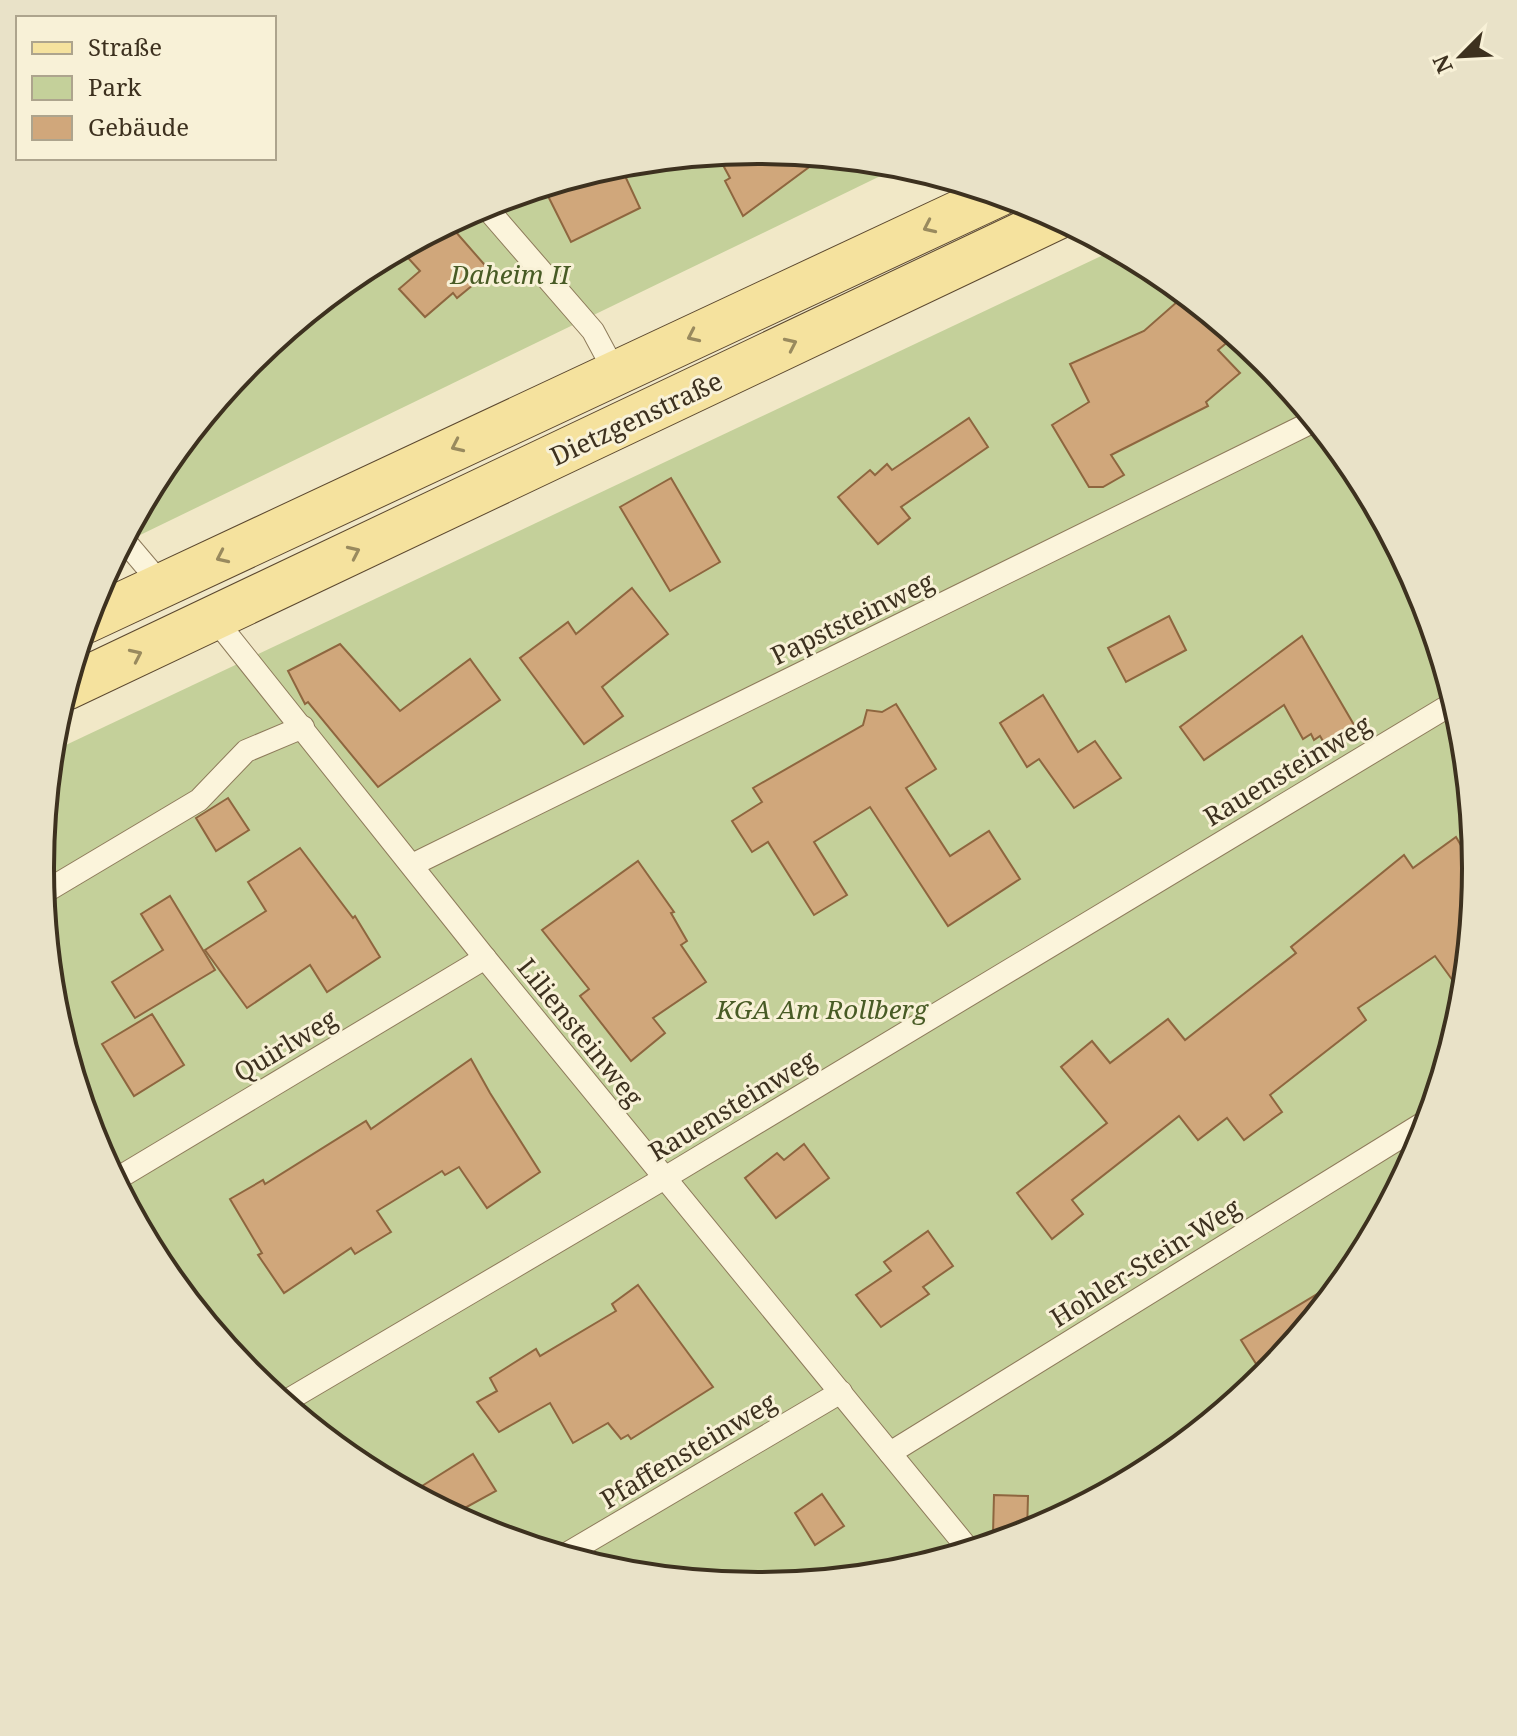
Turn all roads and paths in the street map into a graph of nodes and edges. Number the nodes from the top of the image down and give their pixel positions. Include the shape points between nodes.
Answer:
1 (984, 201) edge
2 (493, 216) edge
3 (1043, 224) edge
4 (615, 372) junction
5 (1306, 425) edge
6 (132, 547) edge
7 (172, 580) junction
8 (102, 613) edge
9 (214, 618) junction
10 (79, 682) edge
11 (1444, 709) edge
12 (303, 727) junction
13 (412, 865) junction
14 (55, 886) edge
15 (485, 958) junction
16 (1412, 1130) edge
17 (124, 1174) edge
18 (663, 1179) junction
19 (841, 1392) junction
20 (293, 1397) edge
21 (890, 1453) junction
22 (962, 1542) edge
23 (576, 1548) edge

1 -> 4 main road, Dietzgenstraße
2 - 4 lane via 593,331
9 -> 3 main road, Dietzgenstraße
4 -> 7 main road, Dietzgenstraße
5 - 13 lane, Papststeinweg
6 - 7 lane
7 - 8 main road, Dietzgenstraße
7 - 9 main road
10 -> 9 main road, Dietzgenstraße
9 - 12 lane, Liliensteinweg
11 - 18 lane, Rauensteinweg
12 - 13 lane, Liliensteinweg
12 - 14 lane via 246,751 199,800
13 - 15 lane, Liliensteinweg
15 - 17 lane, Quirlweg
15 - 18 lane, Liliensteinweg
16 - 21 lane, Hohler-Stein-Weg
18 - 19 lane, Liliensteinweg
18 - 20 lane, Rauensteinweg
19 - 21 lane, Liliensteinweg
19 - 23 lane, Pfaffensteinweg
21 - 22 lane, Liliensteinweg

